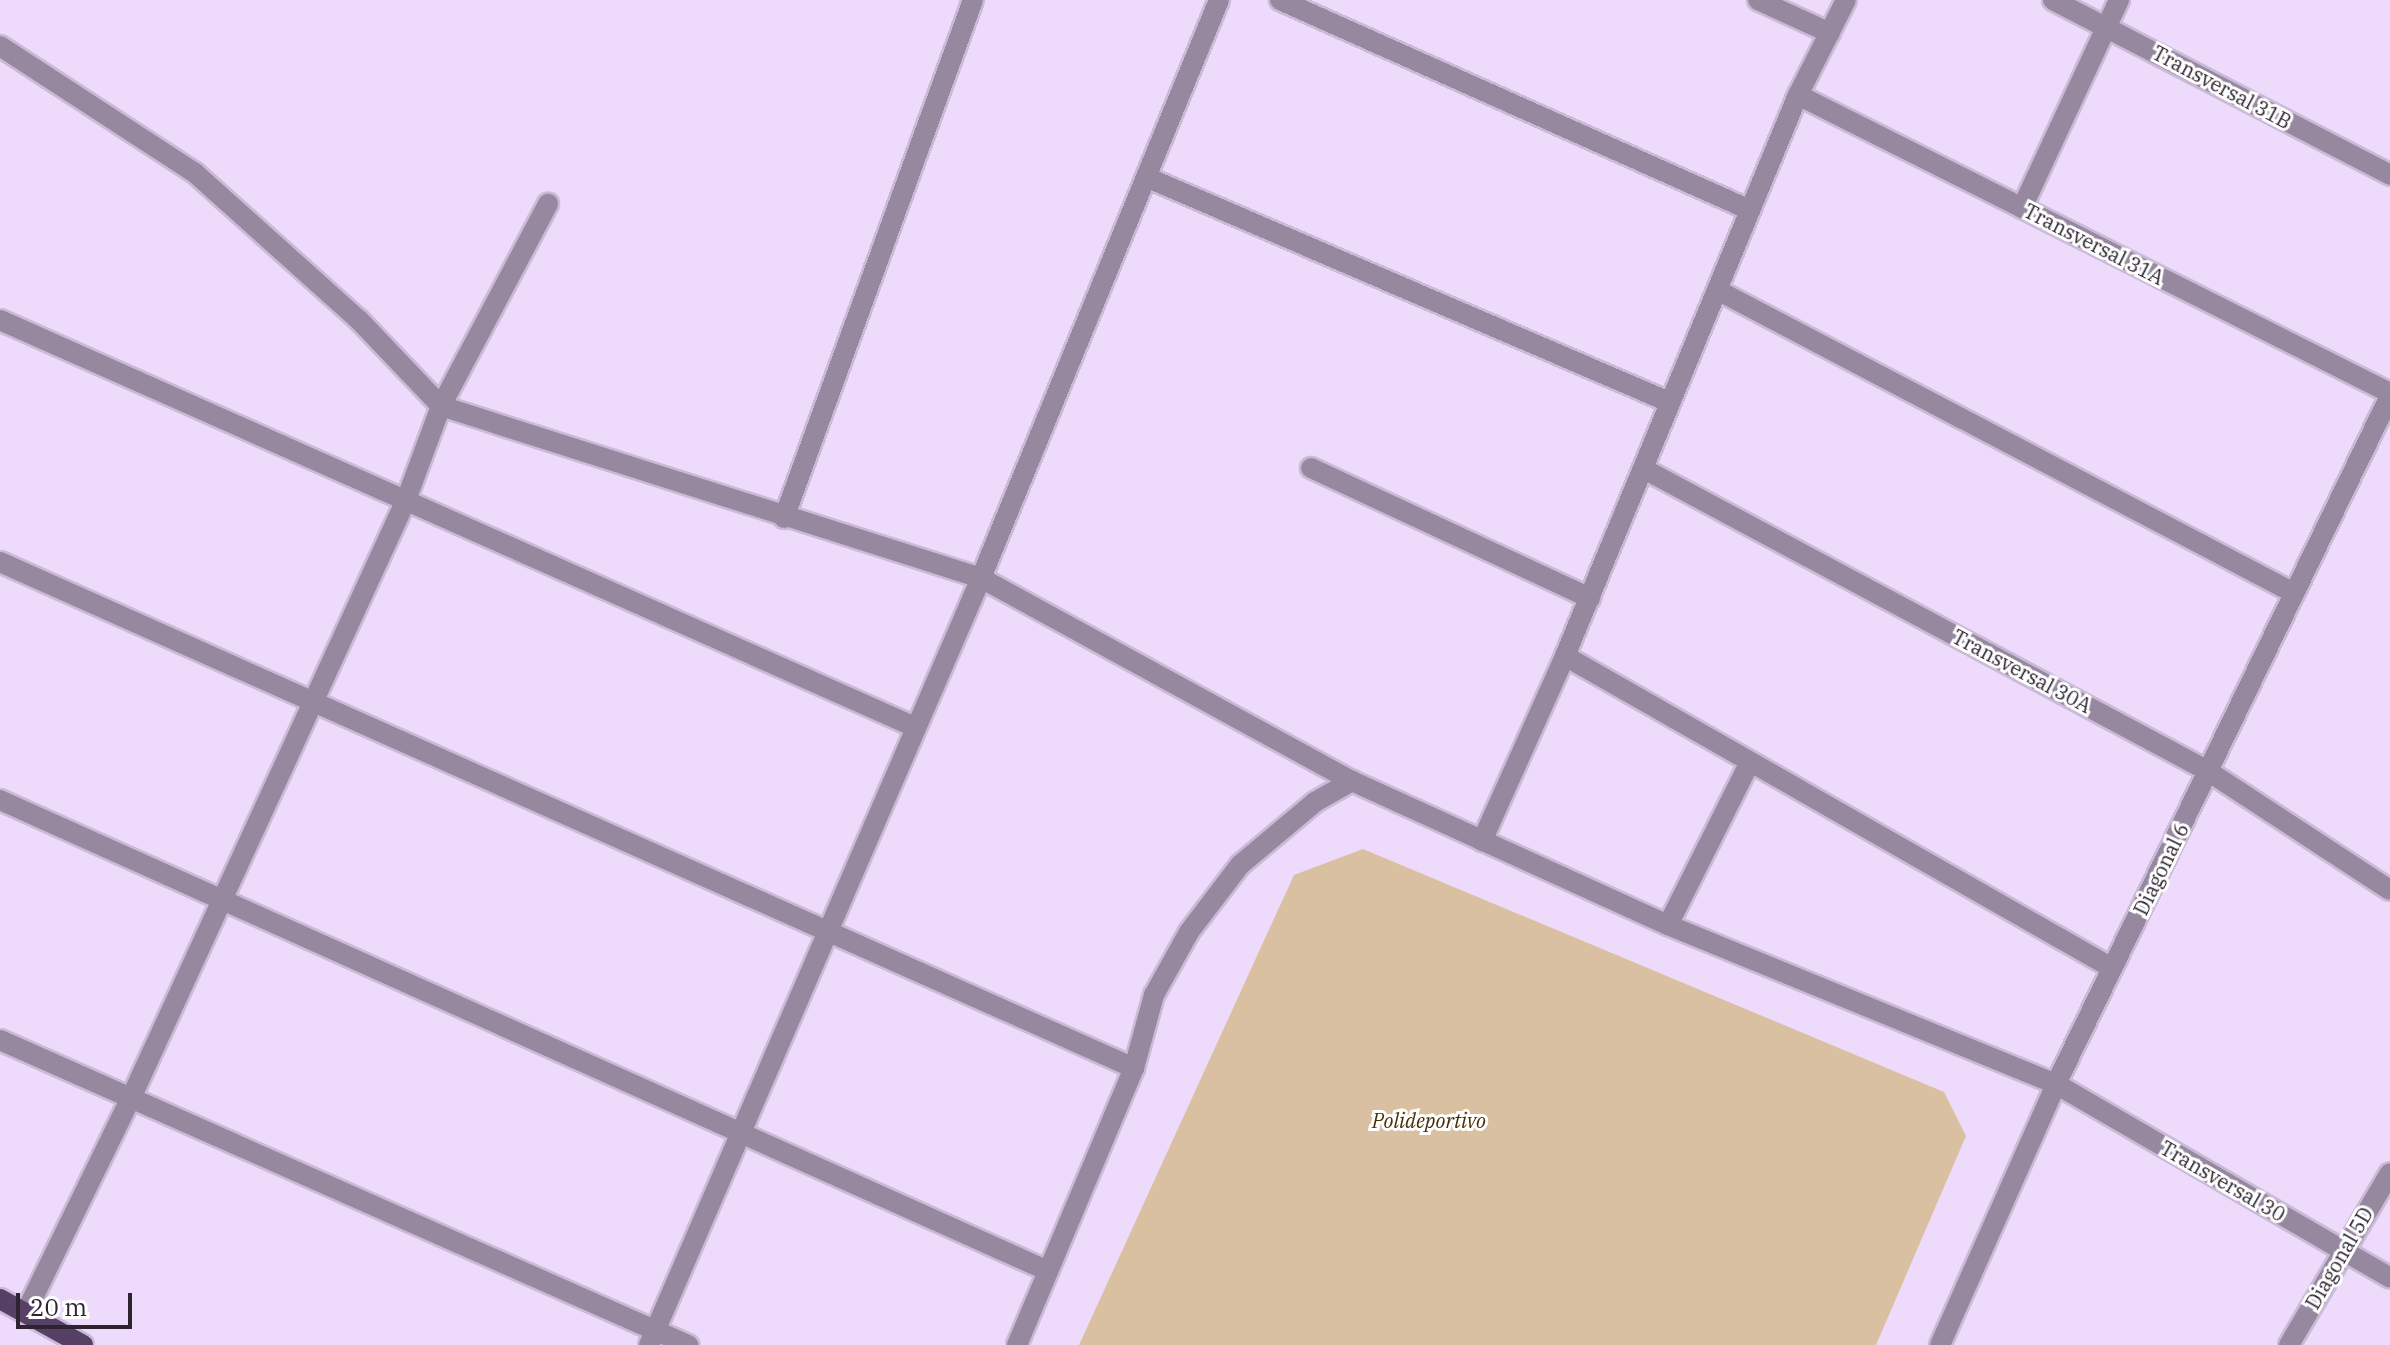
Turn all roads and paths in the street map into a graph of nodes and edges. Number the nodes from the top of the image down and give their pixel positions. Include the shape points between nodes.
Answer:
1 (973, 0) edge
2 (1219, 0) edge
3 (1280, 0) edge
4 (1758, 0) edge
5 (1846, 0) edge
6 (2053, 0) edge
7 (2119, 0) edge
8 (2106, 26) junction
9 (1830, 33) junction
10 (0, 46) edge
11 (1798, 95) junction
12 (2390, 175) edge
13 (1146, 177) junction
14 (548, 204) dead end
15 (2022, 208) junction
16 (1750, 210) junction
17 (1719, 291) junction
18 (0, 320) edge
19 (2390, 394) edge
20 (1669, 402) junction
21 (441, 406) junction
22 (1311, 468) dead end
23 (1644, 469) junction
24 (406, 500) junction
25 (784, 518) junction
26 (0, 562) edge
27 (981, 578) junction
28 (2294, 593) junction
29 (1590, 598) junction
30 (1565, 656) junction
31 (313, 702) junction
32 (915, 727) junction
33 (1750, 762) junction
34 (2208, 771) junction
35 (1352, 781) junction
36 (0, 800) edge
37 (1482, 841) junction
38 (2390, 890) edge
39 (222, 900) junction
40 (1668, 925) junction
41 (827, 931) junction
42 (2112, 968) junction
43 (0, 1040) edge
44 (1134, 1068) junction
45 (2056, 1084) junction
46 (131, 1098) junction
47 (740, 1132) junction
48 (2390, 1173) edge
49 (2342, 1250) junction
50 (1048, 1271) junction
51 (2390, 1278) edge
52 (0, 1299) edge
53 (26, 1312) junction
54 (652, 1338) edge
55 (83, 1345) edge
56 (688, 1345) edge
57 (1017, 1345) edge
58 (1940, 1345) edge
59 (2289, 1345) edge

1 - 25 street
2 - 13 street
3 - 16 street
4 - 9 street
5 - 9 street
6 - 8 street, Transversal 31B
7 - 8 street
8 - 12 street, Transversal 31B
8 - 15 street
9 - 11 street
10 - 21 street via 195,173 359,320
11 - 15 street, Transversal 31A
11 - 16 street
13 - 20 street
13 - 27 street
14 - 21 street
15 - 19 street, Transversal 31A
16 - 17 street
17 - 20 street
17 - 28 street
18 - 24 street
19 - 28 street, Diagonal 6
20 - 23 street
21 - 24 street
21 - 25 street, Transversal 30
22 - 29 street
23 - 29 street
23 - 34 street, Transversal 30A
24 - 31 street
24 - 32 street
25 - 27 street, Transversal 30
26 - 31 street
27 - 32 street
27 - 35 street, Transversal 30
28 - 34 street, Diagonal 6
29 - 30 street
30 - 33 street
30 - 37 street
31 - 39 street
31 - 41 street
32 - 41 street
33 - 40 street
33 - 42 street
34 - 38 street, Transversal 30A
34 - 42 street, Diagonal 6
35 - 37 street, Transversal 30
35 - 44 street via 1315,802 1240,865 1189,932 1154,995
36 - 39 street
37 - 40 street, Transversal 30
39 - 46 street
39 - 47 street
40 - 45 street, Transversal 30
41 - 44 street
41 - 47 street
42 - 45 street, Diagonal 6
43 - 46 street
44 - 50 street
45 - 49 street, Transversal 30
45 - 58 street, Diagonal 6
46 - 53 street
46 - 54 street
47 - 50 street
47 - 54 street
48 - 49 street, Diagonal 5D
49 - 51 street, Transversal 30
49 - 59 street, Diagonal 5D
50 - 57 street
52 - 53 main road
53 - 55 main road
54 - 56 street

